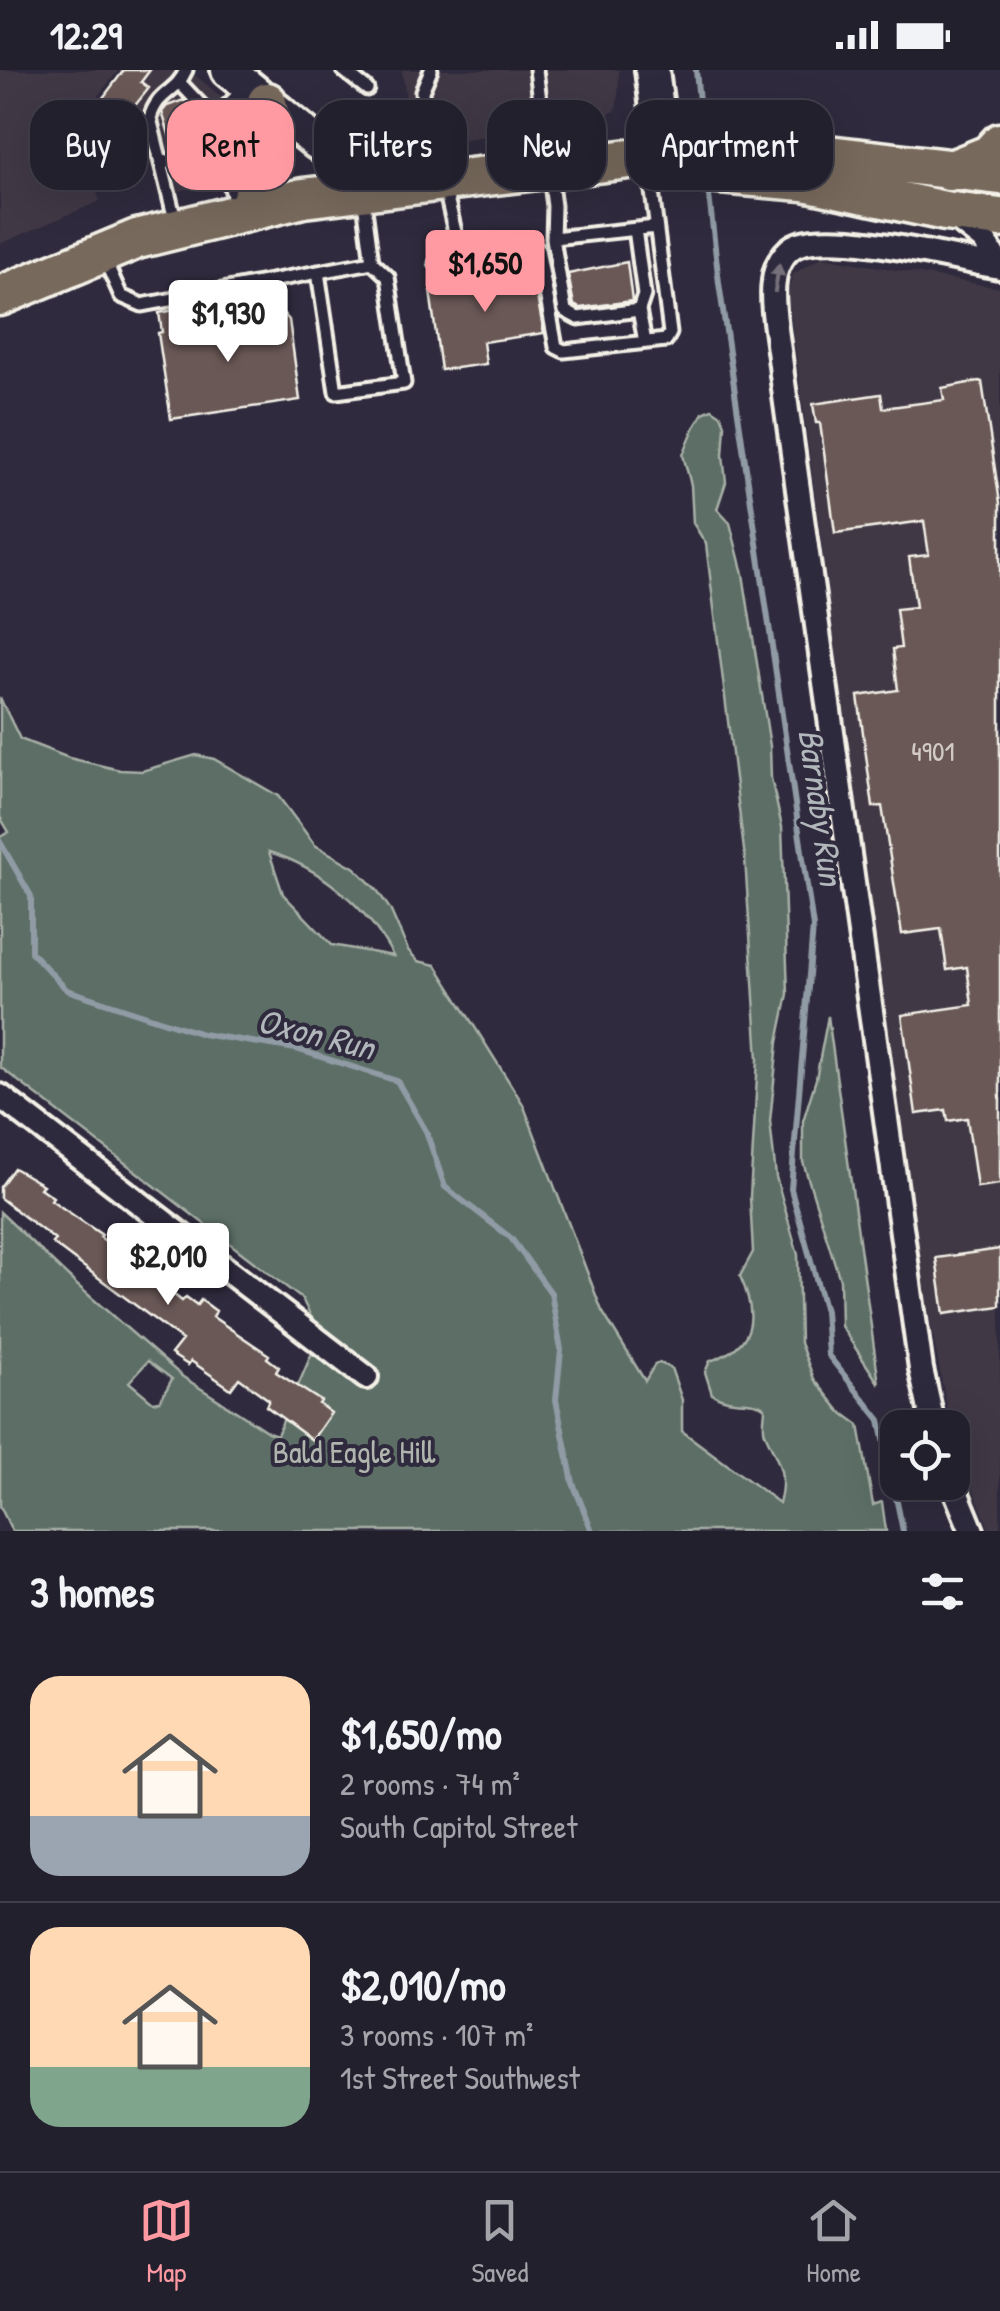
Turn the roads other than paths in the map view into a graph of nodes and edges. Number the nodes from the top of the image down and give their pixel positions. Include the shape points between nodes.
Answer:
1 (186, 70) edge
2 (343, 70) edge
3 (431, 70) edge
4 (536, 70) edge
5 (652, 70) edge
6 (180, 83) junction
7 (247, 86) edge
8 (367, 89) dead end
9 (196, 100) edge
10 (422, 100) edge
11 (539, 100) edge
12 (658, 100) edge
13 (167, 133) edge
14 (155, 136) junction
15 (314, 140) edge
16 (1000, 144) edge
17 (167, 162) edge
18 (162, 163) junction
19 (833, 165) edge
20 (946, 172) junction
21 (1000, 175) edge
22 (833, 187) edge
23 (235, 190) edge
24 (366, 190) edge
25 (372, 190) edge
26 (445, 190) edge
27 (551, 190) edge
28 (663, 190) edge
29 (242, 211) junction
30 (946, 211) junction
31 (1000, 218) edge
32 (656, 227) junction
33 (177, 228) junction
34 (635, 229) junction
35 (553, 238) junction
36 (102, 254) junction
37 (466, 258) junction
38 (372, 262) junction
39 (436, 263) dead end
40 (1000, 268) edge
41 (318, 272) junction
42 (0, 296) edge
43 (639, 310) junction
44 (645, 342) junction
45 (0, 1096) edge
46 (366, 1376) dead end
47 (930, 1410) edge
48 (959, 1500) edge
49 (972, 1531) edge

1 - 6 lane
2 - 8 lane
3 - 10 lane
4 - 11 lane
5 - 12 street
6 - 9 lane
6 - 14 lane via 155,101
7 - 15 street
7 - 29 main road via 272,141 266,168
13 - 14 lane
14 - 18 lane
16 - 20 main road
17 - 18 lane
18 - 33 lane
19 - 20 main road
20 - 21 main road
22 - 30 main road
23 - 29 lane
24 - 29 main road
25 - 38 lane
26 - 37 lane
27 - 35 lane
28 - 32 lane
29 - 33 main road
30 - 31 main road
30 - 40 street via 984,240
32 - 34 lane
32 - 44 lane via 670,334
33 - 36 main road
34 - 35 lane
34 - 43 lane via 644,295
35 - 43 lane via 564,310 578,318
36 - 41 lane via 121,296 142,305
36 - 42 main road
37 - 39 lane
37 - 44 lane via 538,249 556,347 564,351
38 - 41 lane
38 - 41 lane via 388,277 404,383 336,392
47 -> 40 street via 773,282 780,260 798,244 827,241
43 - 44 lane
45 - 46 street
48 - 49 street

